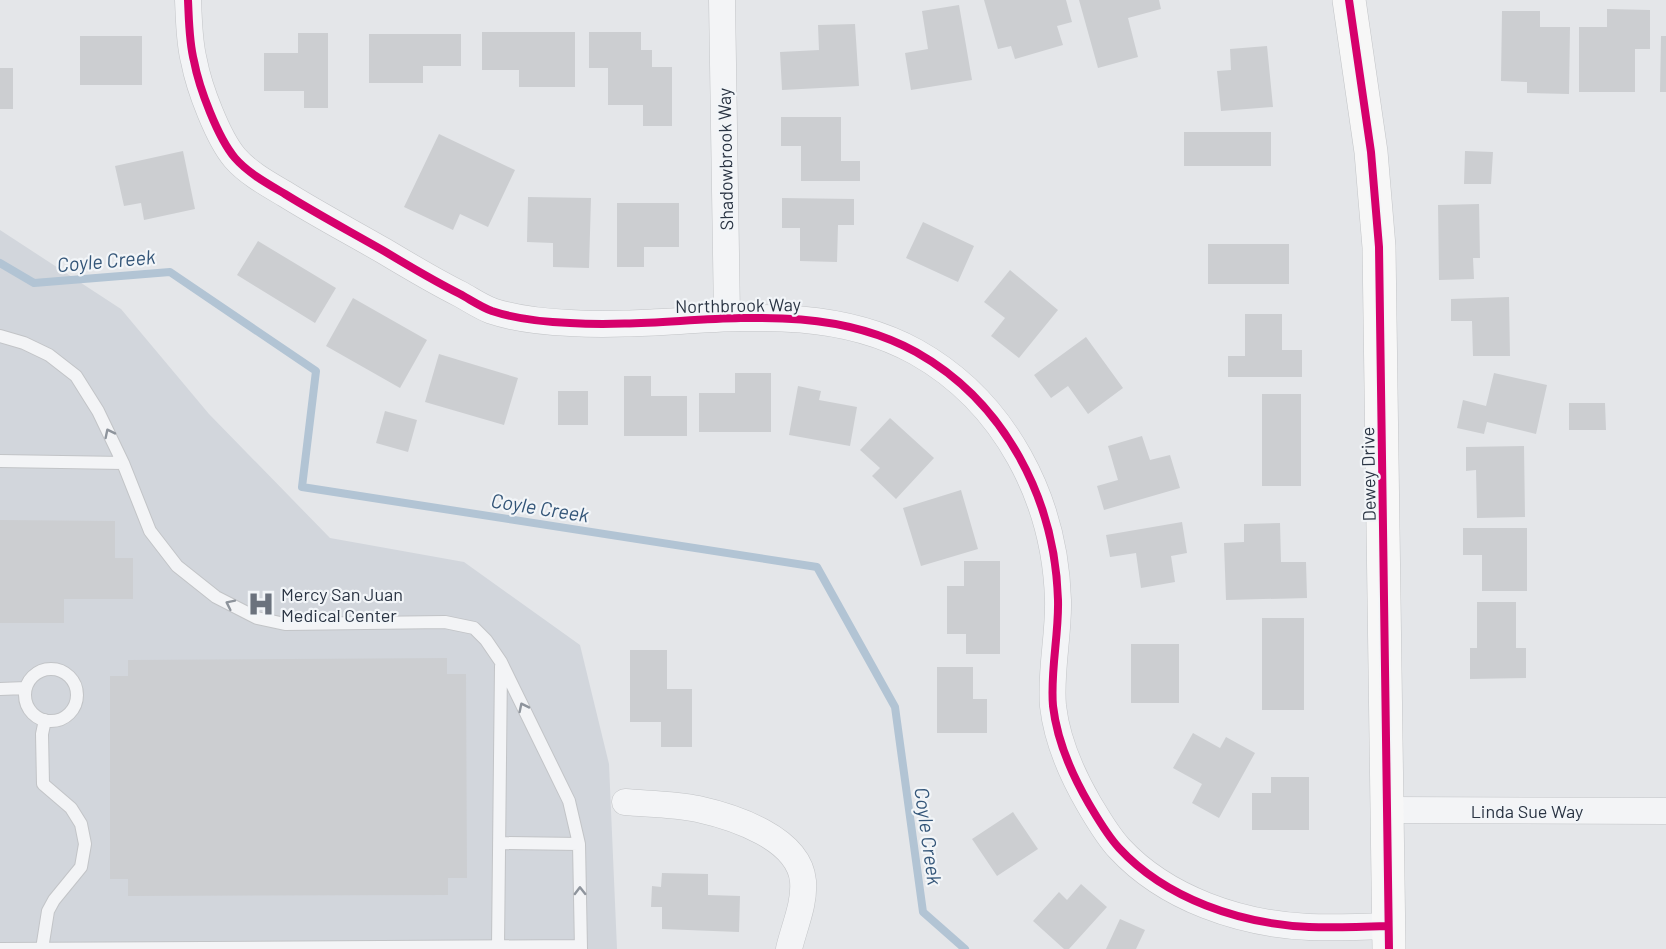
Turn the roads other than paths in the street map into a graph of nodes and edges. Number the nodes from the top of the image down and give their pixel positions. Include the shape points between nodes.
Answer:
1 (188, 0) edge
2 (722, 0) edge
3 (1349, 0) edge
4 (727, 317) junction
5 (0, 336) edge
6 (0, 461) edge
7 (123, 463) junction
8 (501, 662) junction
9 (26, 688) junction
10 (0, 689) edge
11 (45, 720) junction
12 (625, 802) dead end
13 (1388, 810) junction
14 (1666, 811) edge
15 (499, 843) junction
16 (579, 844) junction
17 (1389, 938) edge
18 (498, 946) junction
19 (581, 947) edge
20 (305, 948) edge
21 (512, 948) edge
22 (0, 949) edge
23 (42, 949) edge
24 (789, 949) edge

1 - 4 street, Northbrook Way via 194,61 216,128 235,158 297,202 491,310 572,323
2 - 4 street, Shadowbrook Way
3 - 13 main road, Dewey Drive via 1371,152 1379,247
4 - 17 street, Northbrook Way via 817,320 865,330 945,369 976,396 1000,426 1018,453 1048,525 1058,597 1053,706 1062,749 1085,798 1119,848 1165,884 1225,912 1263,922
7 -> 5 lane via 76,376 49,355
6 - 7 lane
8 -> 7 lane via 474,628 445,622 285,624 257,618 216,597 177,566 150,531
8 - 15 lane
16 -> 8 lane via 569,801
9 - 10 lane
9 - 11 lane via 29,708
9 - 11 lane via 31,679 48,670 67,674 74,682 77,692 72,711 55,720
11 - 23 lane via 43,784 71,808 81,824 85,844 81,867 48,911
12 - 24 street via 697,809 738,820 778,841 795,860 803,880
13 - 14 street, Linda Sue Way
13 - 17 main road, Dewey Drive
15 - 16 lane
15 - 18 lane
19 -> 16 lane
18 - 20 lane
18 - 21 lane
19 - 21 lane
20 - 23 lane
22 - 23 lane

